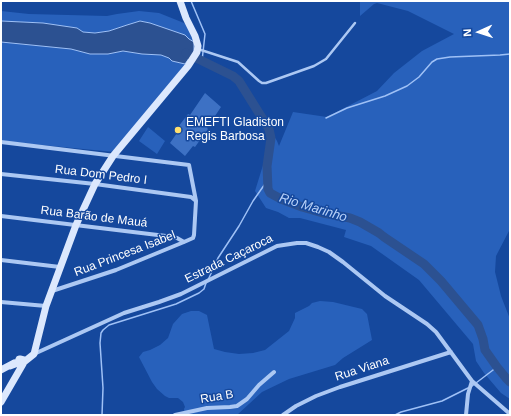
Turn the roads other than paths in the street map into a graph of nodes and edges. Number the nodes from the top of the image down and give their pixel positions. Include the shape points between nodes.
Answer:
1 (180, 1) edge
2 (355, 23) dead end
3 (198, 50) junction
4 (1, 142) edge
5 (113, 156) junction
6 (1, 174) edge
7 (94, 184) junction
8 (196, 201) junction
9 (1, 216) edge
10 (76, 225) junction
11 (184, 242) junction
12 (1, 260) edge
13 (60, 267) junction
14 (52, 291) junction
15 (1, 302) edge
16 (46, 306) junction
17 (451, 352) junction
18 (34, 354) junction
19 (22, 362) junction
20 (1, 370) edge
21 (274, 372) dead end
22 (472, 381) junction
23 (1, 402) edge
24 (510, 414) edge
25 (175, 415) edge
26 (284, 415) edge
27 (466, 415) edge

1 - 3 main road via 198,43
2 - 3 lane via 326,59 314,66 266,83 259,81 238,62
3 - 5 main road via 188,66
4 - 5 street
5 - 7 main road
5 - 8 street via 189,165
6 - 7 street, Rua Dom Pedro I
7 - 8 street, Rua Dom Pedro I via 191,197
7 - 10 main road
8 - 11 street, Rua Princesa Isabel via 194,235
9 - 10 street, Rua Barão de Mauá
10 - 11 street, Rua Barão de Mauá via 166,236
10 - 13 main road
11 - 14 street, Rua Princesa Isabel via 116,270
12 - 13 street
13 - 14 main road
14 - 16 main road
15 - 16 street
16 - 18 main road
17 - 18 street, Estrada Caçaroca via 427,324 385,296 329,252 306,243 297,243 277,246 181,294 124,313
17 - 22 street, Estrada Caçaroca
17 - 26 street, Rua Viana via 322,393
18 - 19 main road, Estrada Caçaroca
19 - 20 main road
19 - 23 main road, Estrada Caçaroca
21 - 25 street, Rua B via 237,406 207,408
22 - 24 street, Estrada Caçaroca
22 - 27 street

